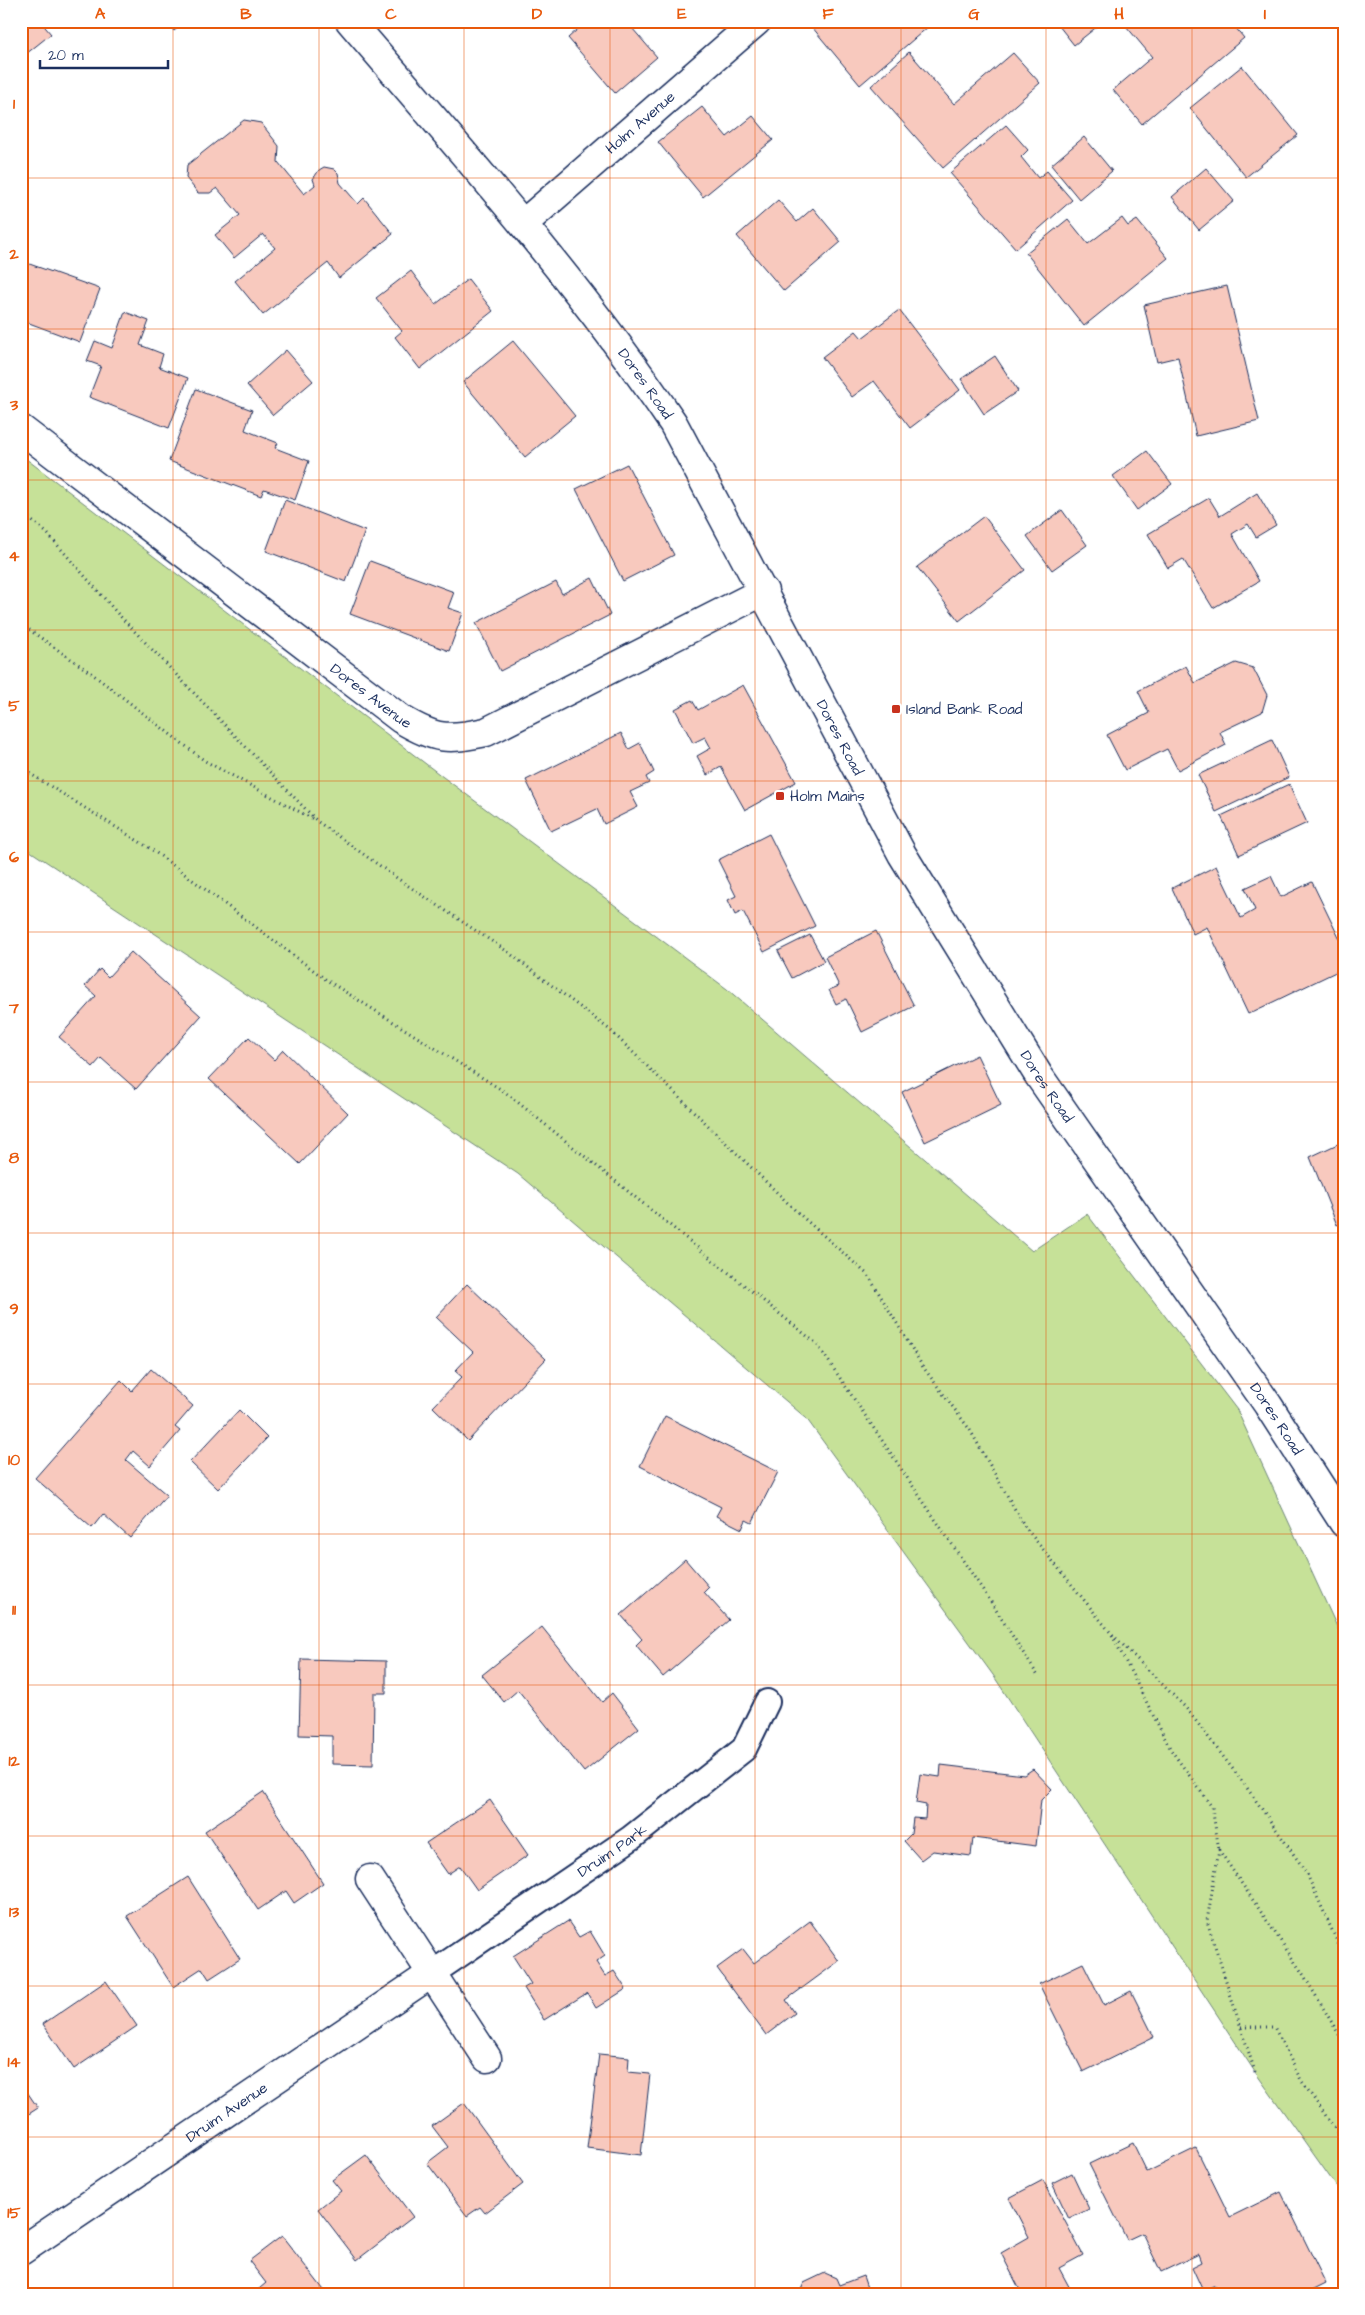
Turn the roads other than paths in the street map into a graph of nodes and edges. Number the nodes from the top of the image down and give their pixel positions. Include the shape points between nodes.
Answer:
1 (350, 21) edge
2 (757, 21) edge
3 (523, 224) junction
4 (21, 429) edge
5 (764, 591) junction
6 (1344, 1523) edge
7 (767, 1702) dead end
8 (370, 1879) dead end
9 (431, 1974) junction
10 (487, 2058) dead end
11 (21, 2251) edge

1 - 3 street, Dores Road
2 - 3 street, Holm Avenue
3 - 5 street, Dores Road via 633,362 673,423
4 - 5 street, Dores Avenue via 393,713 426,734 454,739 486,732
5 - 6 street, Dores Road via 902,854 1039,1076 1268,1405
7 - 9 lane, Druim Park via 744,1749 631,1838
8 - 9 street
9 - 10 street
9 - 11 street, Druim Avenue

